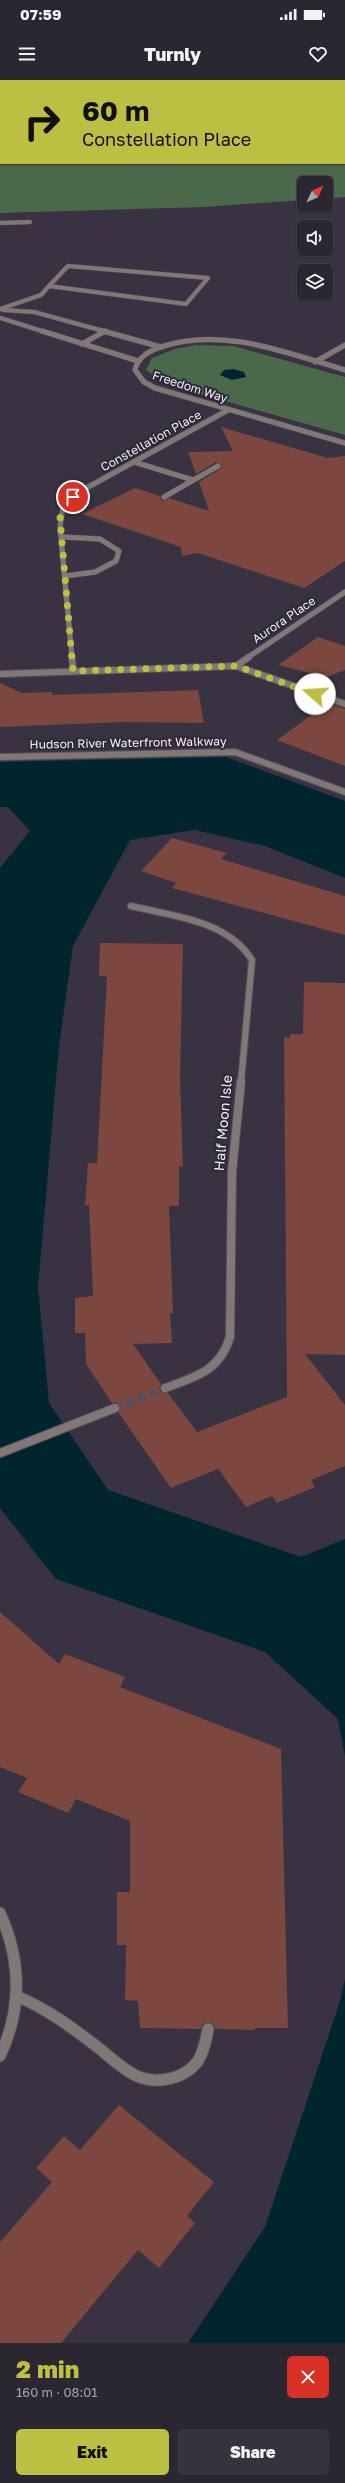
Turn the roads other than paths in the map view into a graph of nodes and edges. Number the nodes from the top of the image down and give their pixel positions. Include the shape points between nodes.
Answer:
1 (30, 222) dead end
2 (0, 223) edge
3 (49, 286) junction
4 (0, 309) edge
5 (0, 318) edge
6 (105, 331) junction
7 (82, 344) junction
8 (345, 345) edge
9 (161, 347) junction
10 (138, 361) junction
11 (315, 362) junction
12 (345, 370) edge
13 (228, 410) junction
14 (345, 443) edge
15 (134, 462) junction
16 (218, 466) dead end
17 (193, 480) junction
18 (164, 497) dead end
19 (62, 537) junction
20 (65, 576) junction
21 (345, 592) edge
22 (236, 666) junction
23 (73, 671) junction
24 (0, 674) edge
25 (345, 704) edge
26 (0, 757) edge
27 (345, 792) edge
28 (131, 906) dead end
29 (164, 1388) tunnel mouth
30 (115, 1408) tunnel mouth
31 (0, 1452) edge
32 (0, 1913) edge
33 (16, 1996) junction
34 (208, 2029) dead end
35 (0, 2056) edge

1 - 2 street
3 - 3 street via 68,266 208,278 186,304
3 - 4 street via 41,295
4 - 6 street via 34,312
5 - 7 street
6 - 7 street
6 - 9 street
7 - 10 street
8 - 11 street
9 - 10 street, Freedom Way via 144,355
9 - 11 street, Freedom Way via 185,342 226,340
10 - 13 street, Freedom Way via 137,374 149,385
11 - 12 street, Freedom Way
13 - 14 street, Freedom Way
13 - 15 street, Constellation Place
15 - 17 street
15 - 19 street, Constellation Place via 67,502 61,512
16 - 17 street
17 - 18 street
19 - 20 street, Constellation Place
19 - 20 street via 101,540 109,542 119,551 116,561 104,570
20 - 23 street, Constellation Place
21 - 22 street, Aurora Place
22 - 23 street
22 - 25 street
23 - 24 street
26 - 27 street, Hudson River Waterfront Walkway via 235,752
28 - 29 street, Half Moon Isle via 220,931 243,946 252,960 232,1172 228,1350 221,1361 209,1369
30 - 31 street
32 - 33 street via 7,1925 13,1951
33 - 34 street via 49,2009 124,2068 138,2077 152,2080 167,2079 183,2073 194,2065 201,2054
33 - 35 street via 11,2032

